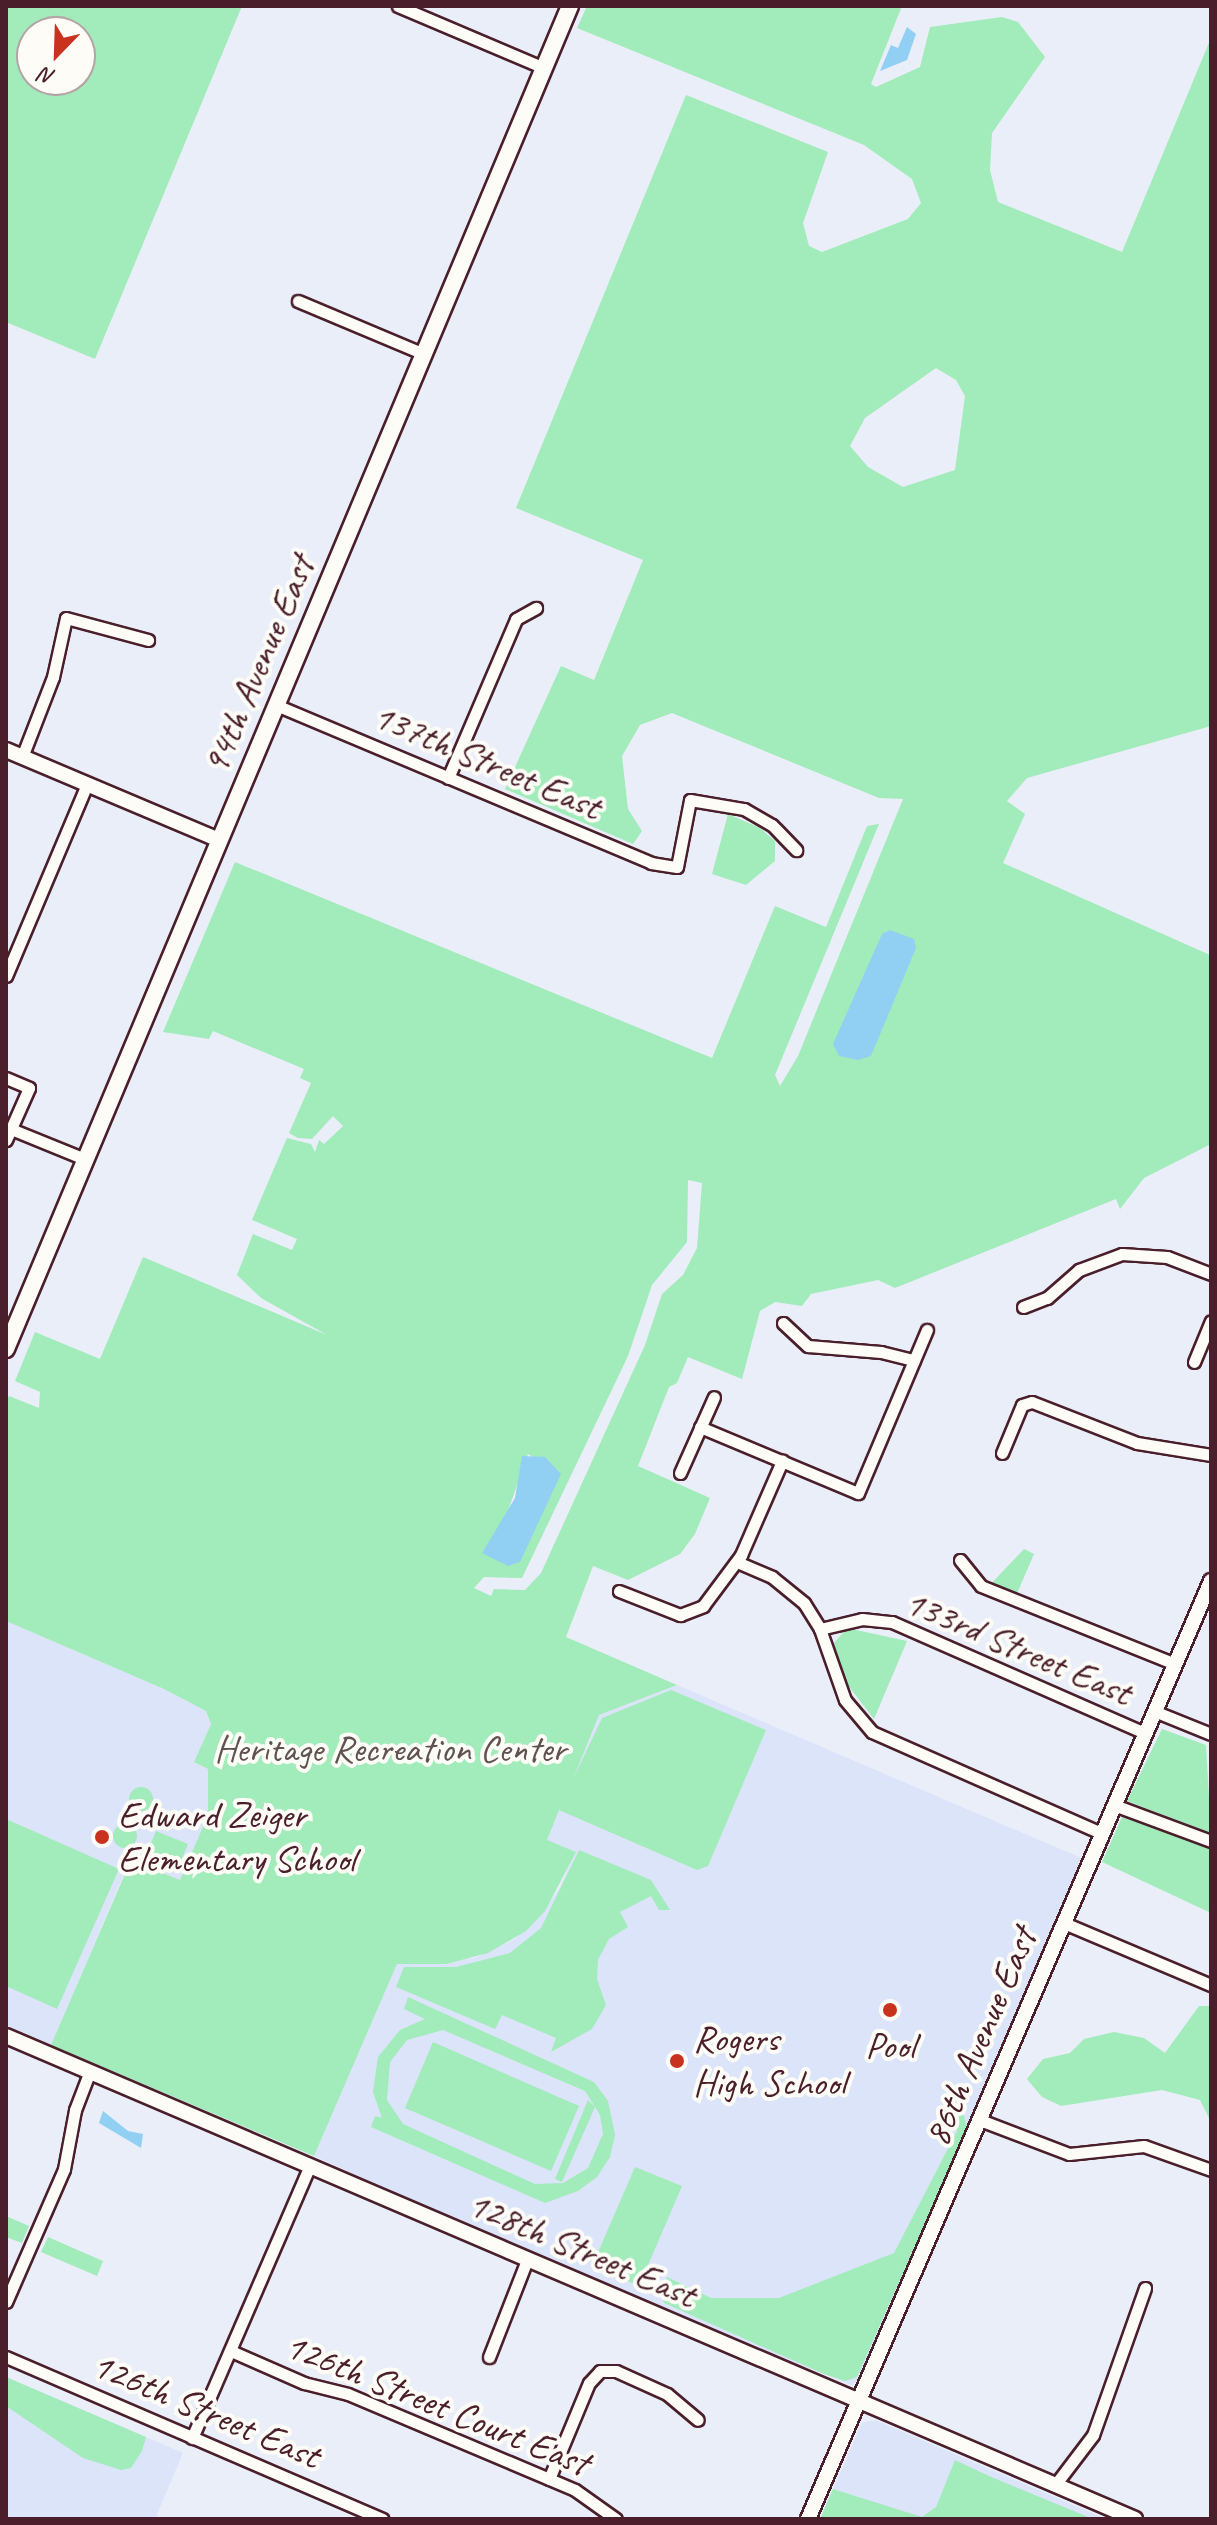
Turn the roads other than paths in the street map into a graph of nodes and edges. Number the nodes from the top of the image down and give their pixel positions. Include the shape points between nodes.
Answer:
1 (398, 6) edge
2 (570, 6) edge
3 (544, 68) junction
4 (298, 301) dead end
5 (424, 354) junction
6 (536, 608) dead end
7 (148, 640) dead end
8 (276, 705) junction
9 (6, 750) edge
10 (22, 757) junction
11 (448, 778) junction
12 (87, 784) junction
13 (219, 840) junction
14 (796, 850) dead end
15 (6, 976) edge
16 (6, 1078) edge
17 (8, 1135) edge
18 (85, 1159) junction
19 (1211, 1274) edge
20 (1023, 1307) dead end
21 (1211, 1321) edge
22 (783, 1323) dead end
23 (927, 1330) dead end
24 (6, 1349) edge
25 (914, 1360) junction
26 (1194, 1362) dead end
27 (714, 1397) dead end
28 (700, 1427) junction
29 (1002, 1453) dead end
30 (1211, 1455) edge
31 (782, 1461) junction
32 (680, 1473) dead end
33 (960, 1560) dead end
34 (737, 1562) junction
35 (1211, 1581) edge
36 (619, 1591) dead end
37 (820, 1629) junction
38 (1175, 1664) junction
39 (1154, 1711) junction
40 (1145, 1733) junction
41 (1211, 1734) edge
42 (1114, 1805) junction
43 (1101, 1833) junction
44 (1211, 1841) edge
45 (1064, 1923) junction
46 (1211, 1985) edge
47 (6, 2036) edge
48 (90, 2071) junction
49 (980, 2120) junction
50 (309, 2167) junction
51 (1211, 2170) edge
52 (527, 2260) junction
53 (1145, 2288) dead end
54 (6, 2302) edge
55 (231, 2351) junction
56 (6, 2357) edge
57 (489, 2357) dead end
58 (859, 2403) junction
59 (698, 2420) dead end
60 (192, 2438) junction
61 (549, 2479) junction
62 (1055, 2485) junction
63 (383, 2519) edge
64 (616, 2519) edge
65 (808, 2519) edge
66 (1135, 2519) edge

1 - 3 street
2 - 3 main road, 94th Avenue East
3 - 5 main road, 94th Avenue East
4 - 5 street
5 - 8 main road, 94th Avenue East
6 - 11 street via 516,619
7 - 10 street via 66,618 53,677
8 - 11 street, 137th Street East
8 - 13 main road, 94th Avenue East
9 - 10 street
10 - 12 street
11 - 14 street, 137th Street East via 651,863 677,867 690,800 744,809 772,825
12 - 13 street
12 - 15 street
13 - 18 main road, 94th Avenue East
16 - 17 street via 29,1088
17 - 18 street
18 - 24 main road, 94th Avenue East
19 - 20 street via 1167,1257 1122,1254 1079,1270 1047,1298
21 - 26 street
22 - 25 street via 808,1346
23 - 25 street
25 - 31 street via 858,1493
27 - 28 street
28 - 31 street
28 - 32 street
29 - 30 street via 1022,1405 1032,1402 1137,1443
31 - 34 street
33 - 38 street via 978,1585
34 - 36 street via 703,1606 690,1613 671,1612
34 - 37 street via 782,1584
35 - 38 street, 86th Avenue East
37 - 40 street, 133rd Street East via 862,1619 892,1622
37 - 43 street via 841,1693 872,1732
38 - 39 street, 86th Avenue East
39 - 40 street, 86th Avenue East
39 - 41 street, 133rd Street East
40 - 42 street, 86th Avenue East
42 - 43 street, 86th Avenue East
42 - 44 street
43 - 45 street, 86th Avenue East
45 - 46 street
45 - 49 street, 86th Avenue East
47 - 48 street, 128th Street East
48 - 50 street, 128th Street East
48 - 54 street via 75,2110 64,2169
49 - 51 street via 1059,2152 1080,2155 1144,2146
49 - 58 street, 86th Avenue East
50 - 52 street, 128th Street East
50 - 55 street
52 - 57 street
52 - 58 street, 128th Street East
53 - 62 street via 1093,2435 1067,2462
55 - 60 street
55 - 61 street, 126th Street Court East
56 - 60 street, 126th Street East
58 - 62 street, 128th Street East
58 - 65 street, 86th Avenue East
59 - 61 street via 667,2394 616,2371 600,2371 589,2383
60 - 63 street, 126th Street East
61 - 64 street, 126th Street Court East via 582,2494
62 - 66 street, 128th Street East

